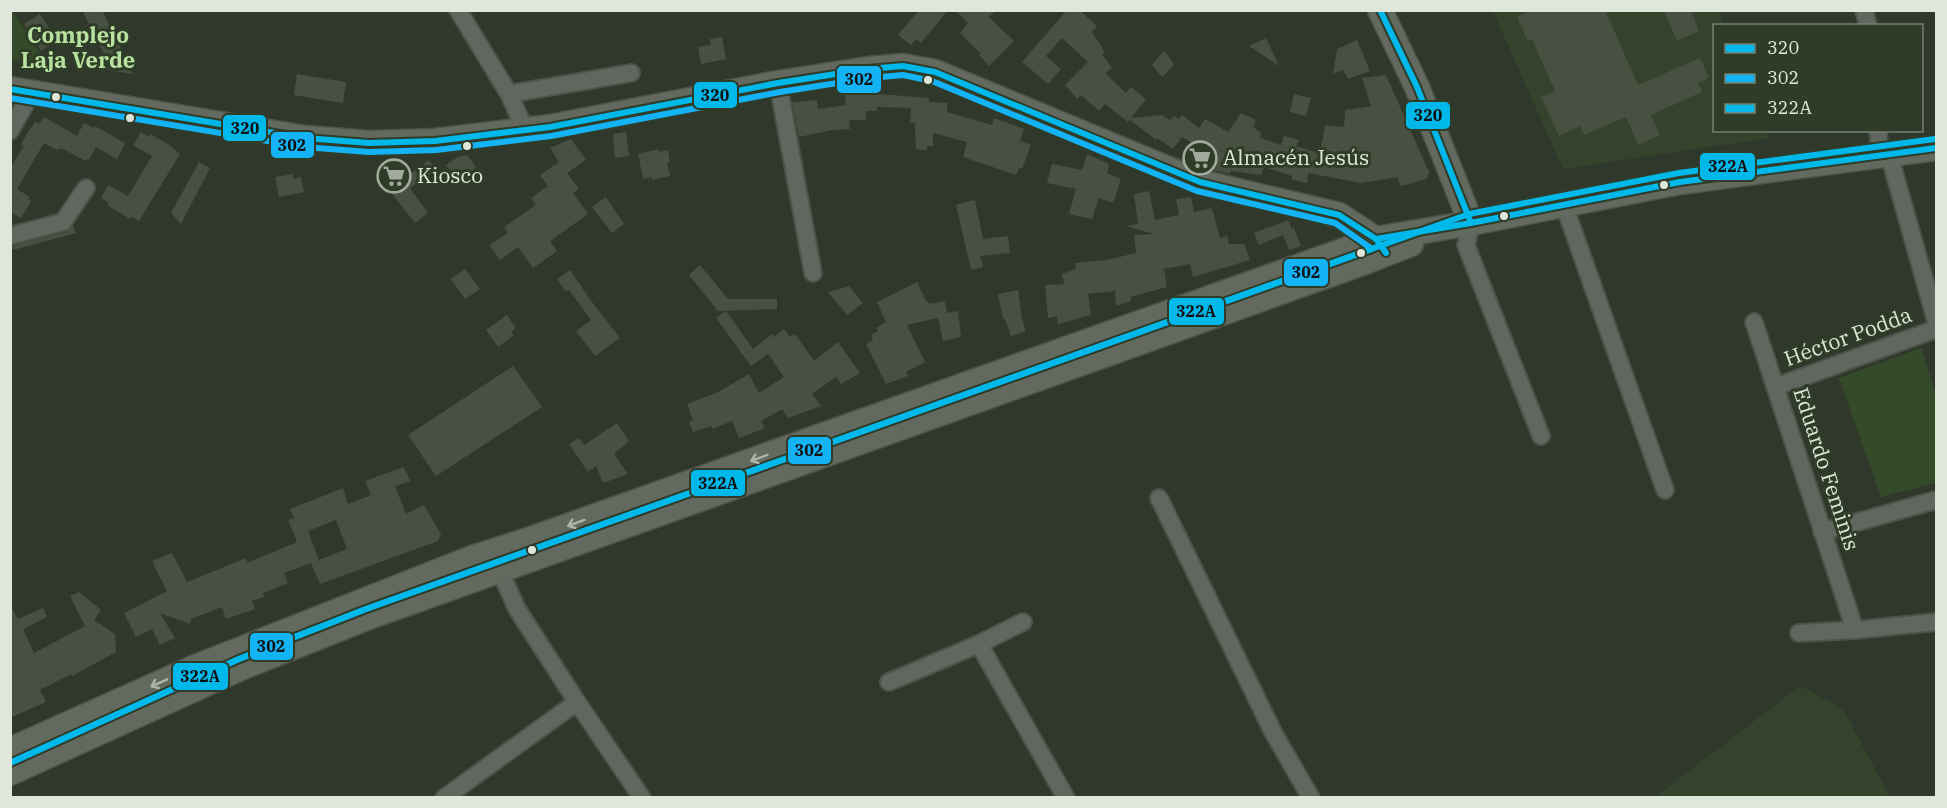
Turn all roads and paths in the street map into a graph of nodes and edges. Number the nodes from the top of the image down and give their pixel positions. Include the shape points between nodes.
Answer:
1 (458, 10) edge
2 (1380, 10) edge
3 (631, 73) dead end
4 (778, 83) junction
5 (21, 90) edge
6 (509, 94) junction
7 (525, 130) junction
8 (10, 131) edge
9 (1879, 132) edge
10 (1936, 148) edge
11 (1885, 154) junction
12 (86, 188) dead end
13 (1564, 205) junction
14 (1471, 223) junction
15 (10, 236) edge
16 (1381, 246) junction
17 (813, 273) dead end
18 (1936, 321) edge
19 (1754, 322) dead end
20 (1936, 329) edge
21 (1775, 387) junction
22 (1541, 436) dead end
23 (1665, 490) dead end
24 (1159, 498) dead end
25 (1936, 500) edge
26 (1822, 532) junction
27 (496, 560) junction
28 (1936, 621) edge
29 (1023, 622) dead end
30 (1855, 630) junction
31 (1799, 633) dead end
32 (979, 644) junction
33 (889, 682) dead end
34 (577, 702) junction
35 (45, 746) junction
36 (10, 750) edge
37 (10, 772) edge
38 (444, 798) edge
39 (642, 798) edge
40 (1066, 798) edge
41 (1311, 798) edge

1 - 6 street
2 - 14 main road via 1417,87
3 - 6 street
4 - 7 main road
4 - 16 main road via 868,69 922,69 1200,182 1339,215
4 - 17 street
5 - 7 main road via 305,138 369,143 435,141
5 - 8 street
6 - 7 street
9 - 11 street
10 - 11 main road
11 - 13 main road via 1680,182
11 - 18 street
12 - 15 street via 63,222
13 - 14 main road
13 - 23 street
14 - 16 main road
14 - 22 street via 1466,245
16 - 27 main road via 1365,262 847,436
19 - 21 street, Eduardo Feminis
20 - 21 street, Héctor Podda
21 - 26 street, Eduardo Feminis
24 - 41 street via 1273,732
25 - 26 street
26 - 30 street, Eduardo Feminis
27 - 34 street via 517,609
27 - 35 main road via 193,668
28 - 30 street
29 - 32 street
30 - 31 street
32 - 33 street
32 - 40 street
34 - 38 street
34 - 39 street
35 - 36 main road
35 - 37 main road

